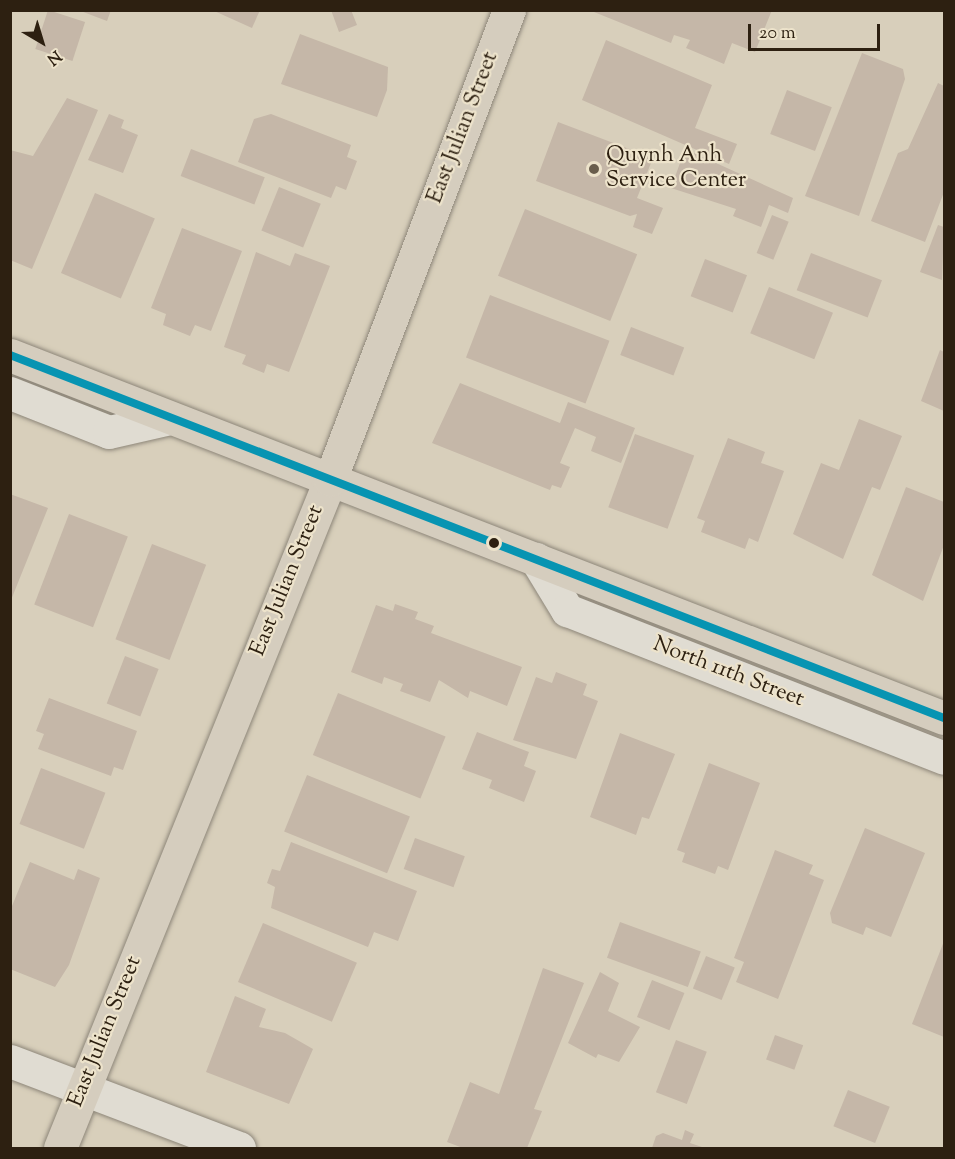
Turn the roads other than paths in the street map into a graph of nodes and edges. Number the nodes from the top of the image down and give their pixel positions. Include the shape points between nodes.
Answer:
1 (509, 10) edge
2 (10, 356) edge
3 (10, 393) edge
4 (170, 418) junction
5 (330, 480) junction
6 (537, 559) junction
7 (945, 718) edge
8 (945, 758) edge
9 (10, 1061) edge
10 (83, 1088) junction
11 (60, 1149) edge
12 (239, 1149) edge

1 - 5 main road, East Julian Street
2 - 4 main road, North 11th Street
3 - 4 street via 109,432
4 - 5 main road, North 11th Street
5 - 6 main road, North 11th Street
5 - 10 main road, East Julian Street
6 - 7 main road, North 11th Street
6 - 8 street, North 11th Street via 567,610
9 - 10 street
10 - 11 main road, East Julian Street
10 - 12 street

